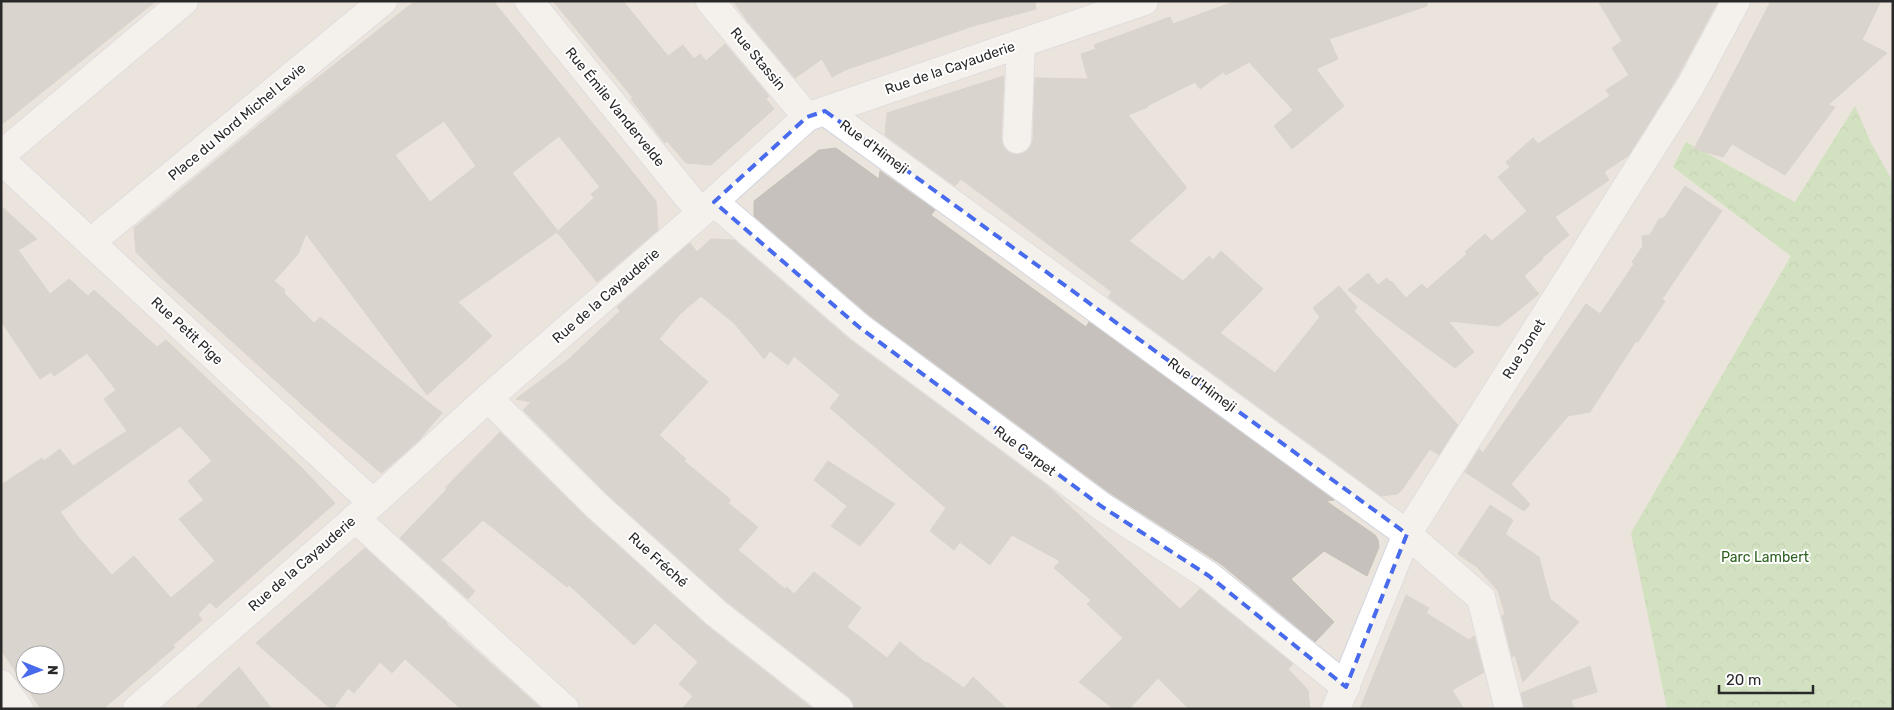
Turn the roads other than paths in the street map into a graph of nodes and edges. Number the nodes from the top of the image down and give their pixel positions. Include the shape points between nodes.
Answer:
1 (184, 1) edge
2 (383, 1) edge
3 (529, 1) edge
4 (710, 1) edge
5 (1144, 1) edge
6 (1736, 1) edge
7 (1021, 44) junction
8 (816, 114) junction
9 (1017, 139) dead end
10 (1, 156) edge
11 (1, 160) edge
12 (708, 208) junction
13 (91, 242) junction
14 (488, 398) junction
15 (364, 510) junction
16 (1407, 534) junction
17 (1, 684) edge
18 (1341, 698) edge
19 (19, 709) edge
20 (136, 709) edge
21 (565, 709) edge
22 (839, 709) edge
23 (1509, 709) edge

1 - 10 street
2 - 13 street, Place du Nord Michel Levie
3 - 12 street, Rue Émile Vandervelde
4 - 8 street, Rue Stassin
5 - 7 street, Rue de la Cayauderie
6 - 16 street, Rue Jonet via 1690,88
7 - 8 street, Rue de la Cayauderie
7 - 9 street
8 - 12 street, Rue de la Cayauderie
8 - 16 street, Rue d'Himeji
11 - 13 street, Rue Petit Pige
12 - 14 street, Rue de la Cayauderie
12 - 18 street, Rue Carpet via 858,327 1101,506 1209,576
13 - 15 street, Rue Petit Pige
14 - 15 street, Rue de la Cayauderie
14 - 22 street, Rue Fréché via 596,505 716,613
15 - 20 street, Rue de la Cayauderie
15 - 21 street, Rue Petit Pige
16 - 18 street, Rue Jonet
16 - 23 street, Rue d'Himeji via 1481,598
17 - 19 street

